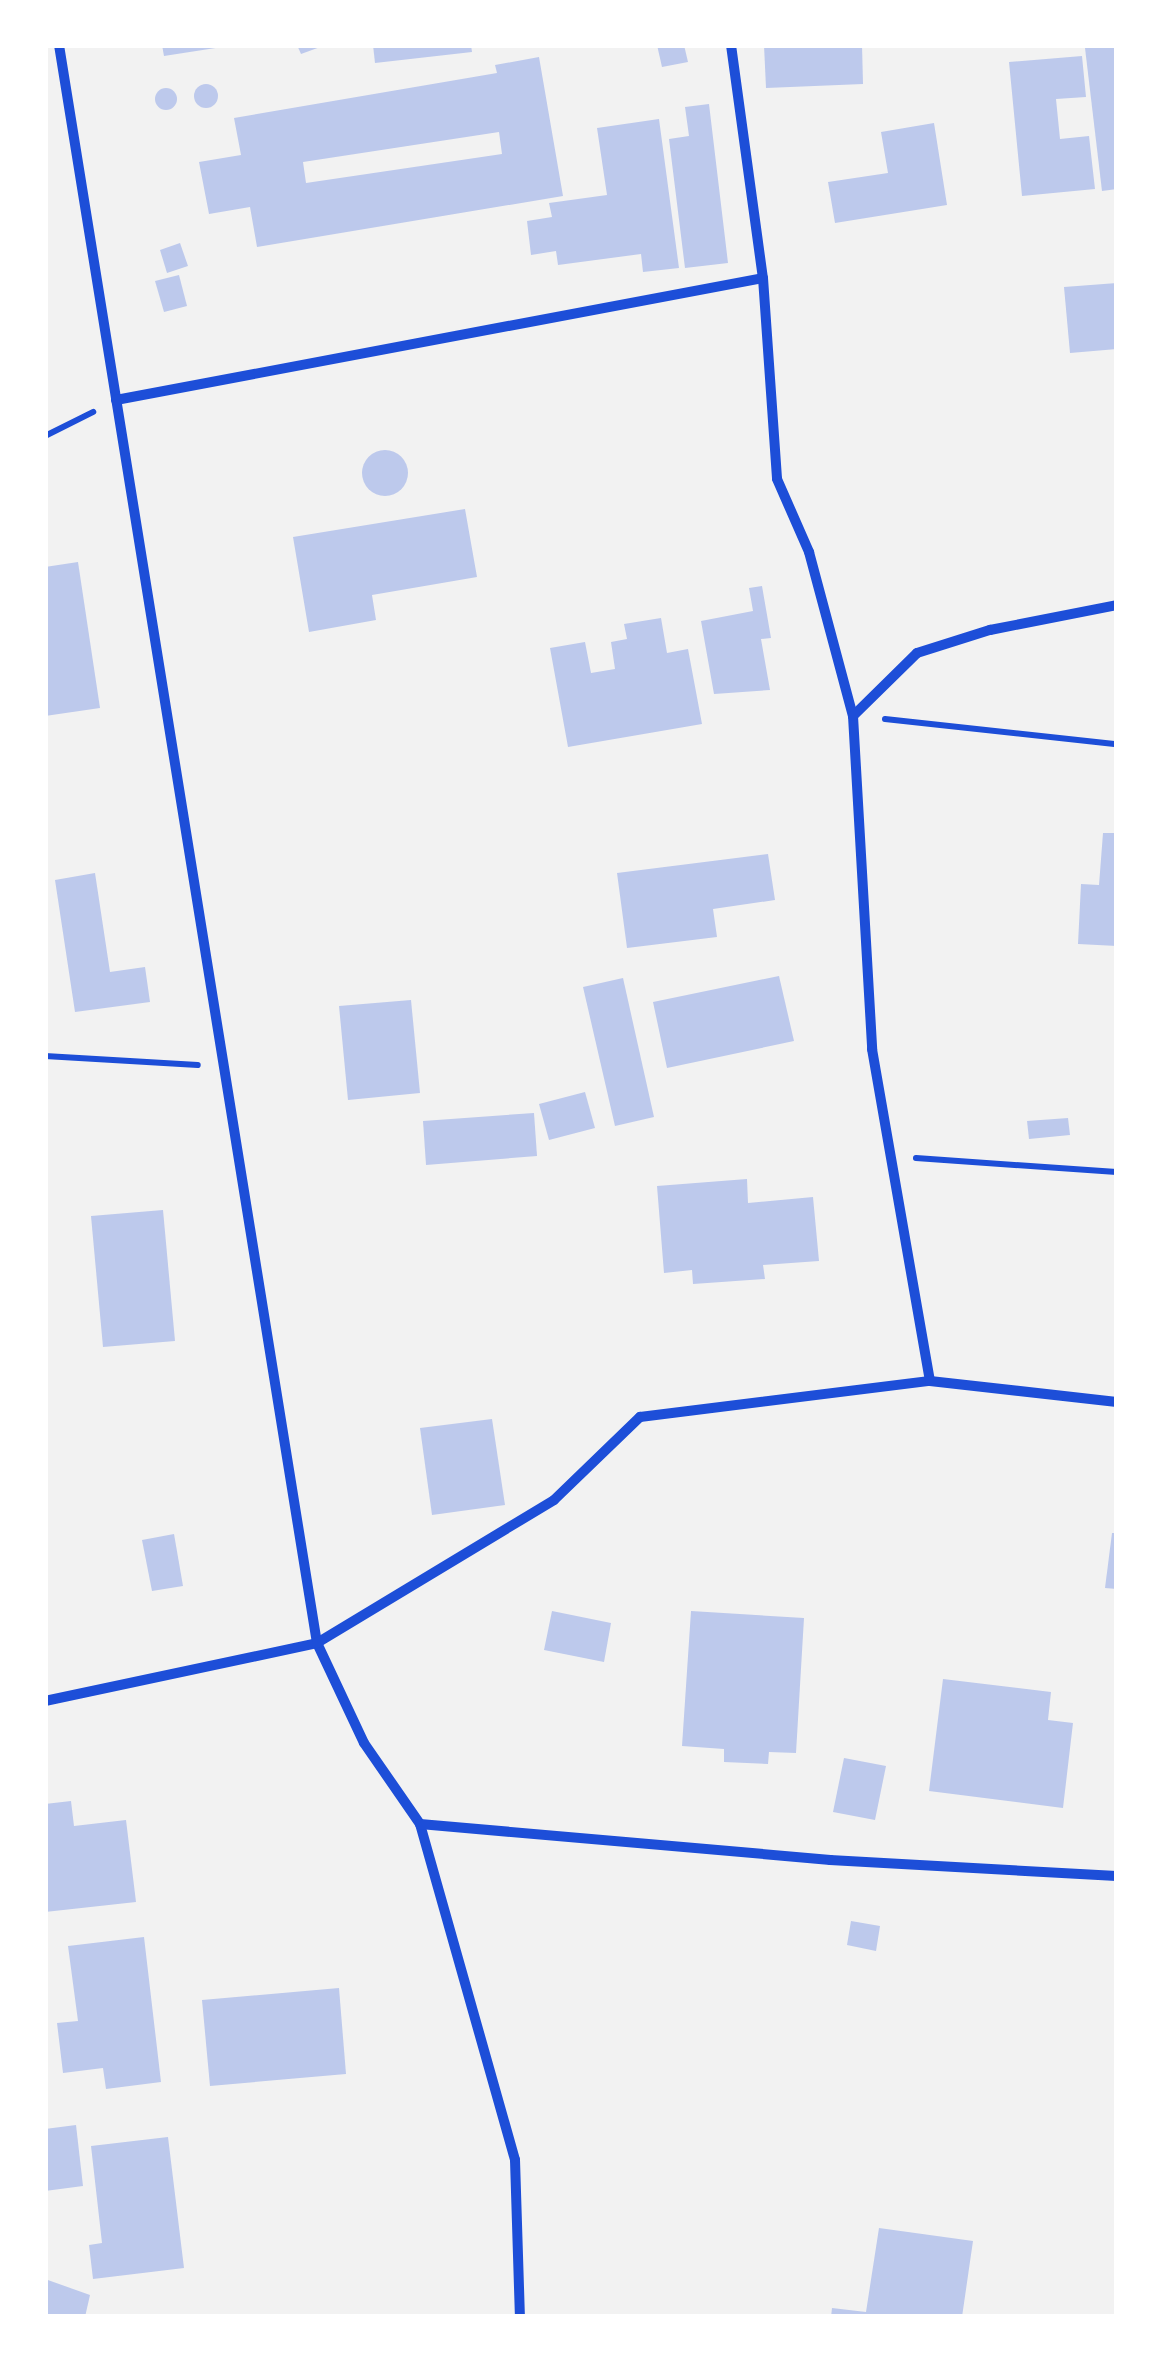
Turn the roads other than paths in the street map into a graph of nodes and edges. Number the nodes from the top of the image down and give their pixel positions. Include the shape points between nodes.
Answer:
1 (59, 45) edge
2 (731, 45) edge
3 (763, 278) junction
4 (116, 400) junction
5 (1117, 605) edge
6 (852, 716) junction
7 (930, 1381) junction
8 (1117, 1402) edge
9 (317, 1643) junction
10 (45, 1700) edge
11 (420, 1824) junction
12 (1117, 1876) edge
13 (520, 2317) edge

1 - 4 street
2 - 3 street
3 - 4 street
3 - 6 street via 777,479 809,552
4 - 9 street
5 - 6 street via 990,630 916,653
6 - 7 street via 872,1048
7 - 8 street
7 - 9 street via 640,1417 554,1500
9 - 10 street
9 - 11 street via 364,1743
11 - 12 street via 830,1860
11 - 13 street via 515,2160

